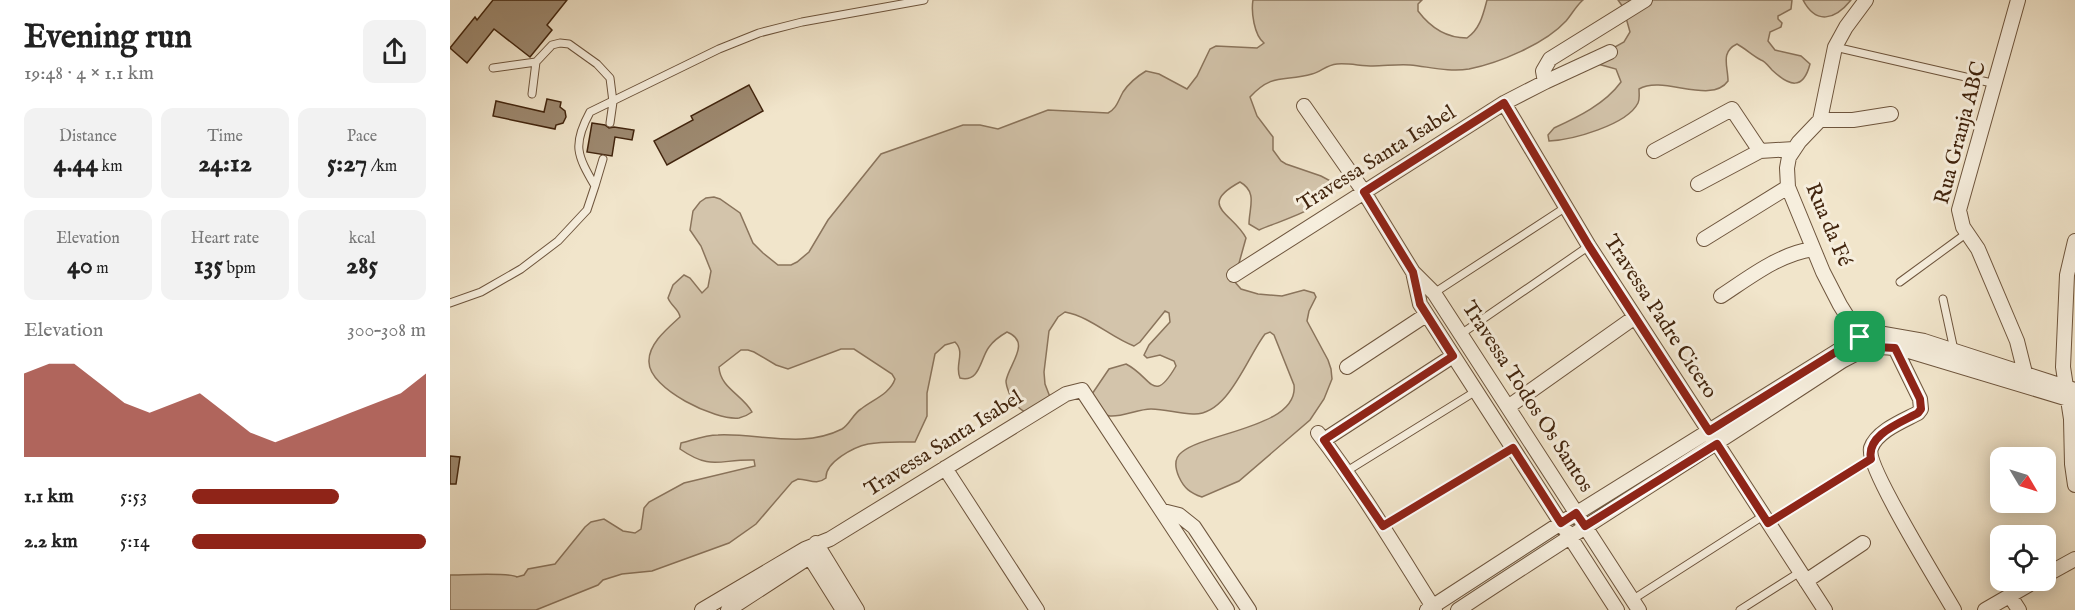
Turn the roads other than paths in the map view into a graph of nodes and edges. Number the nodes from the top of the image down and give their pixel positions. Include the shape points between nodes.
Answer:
1 (924, 0) edge
2 (1645, 0) edge
3 (1866, 0) edge
4 (2018, 0) edge
5 (1835, 47) junction
6 (1610, 52) dead end
7 (536, 62) junction
8 (493, 68) dead end
9 (1545, 82) junction
10 (1996, 84) junction
11 (532, 94) dead end
12 (613, 102) junction
13 (1504, 103) junction
14 (1304, 106) dead end
15 (1891, 114) dead end
16 (1820, 120) junction
17 (610, 123) dead end
18 (1794, 149) junction
19 (1653, 151) dead end
20 (1760, 151) junction
21 (603, 159) dead end
22 (1698, 184) dead end
23 (594, 186) junction
24 (1788, 187) junction
25 (1364, 192) junction
26 (1566, 207) junction
27 (1967, 233) junction
28 (1704, 240) dead end
29 (2075, 242) edge
30 (1589, 246) junction
31 (1813, 249) junction
32 (1413, 272) junction
33 (1234, 275) dead end
34 (1900, 282) dead end
35 (1434, 293) junction
36 (1721, 296) dead end
37 (1943, 299) dead end
38 (450, 303) edge
39 (1426, 315) junction
40 (1635, 317) junction
41 (1461, 333) junction
42 (1445, 343) junction
43 (1862, 343) junction
44 (1895, 348) junction
45 (1954, 350) junction
46 (1453, 356) junction
47 (1347, 367) dead end
48 (2025, 373) junction
49 (1476, 391) junction
50 (2071, 394) edge
51 (1508, 407) junction
52 (1709, 431) junction
53 (1717, 444) junction
54 (1513, 448) junction
55 (1871, 459) junction
56 (945, 468) junction
57 (1347, 471) junction
58 (2075, 485) edge
59 (1163, 511) junction
60 (1576, 513) junction
61 (1766, 520) junction
62 (1561, 523) junction
63 (1383, 526) junction
64 (1585, 526) junction
65 (1569, 536) junction
66 (1863, 543) dead end
67 (816, 548) junction
68 (2075, 559) edge
69 (2056, 569) edge
70 (1803, 577) junction
71 (2018, 591) edge
72 (2010, 596) junction
73 (1636, 605) edge
74 (1432, 609) edge
75 (702, 610) edge
76 (728, 610) edge
77 (843, 610) edge
78 (857, 610) edge
79 (1037, 610) edge
80 (1227, 610) edge
81 (1249, 610) edge
82 (1458, 610) edge
83 (1617, 610) edge
84 (1740, 610) edge
85 (1825, 610) edge
86 (1954, 610) edge
87 (1984, 610) edge
88 (2019, 610) edge

1 - 12 lane via 759,33
2 - 9 street via 1551,59 1543,71
3 - 5 street
4 - 10 street, Rua Granja ABC
5 - 10 lane
5 - 16 street
6 - 9 street, Travessa Santa Isabel
7 - 8 lane
7 - 11 lane
7 - 12 lane via 552,45 569,44 610,78
9 - 13 street, Travessa Santa Isabel
10 - 27 street, Rua Granja ABC via 1959,210
12 - 17 lane
12 - 23 lane via 590,112 579,131 581,162
13 - 25 street, Travessa Santa Isabel
13 - 26 street, Travessa Padre Cicero
14 - 25 street, Travessa Todos Os Santos
15 - 16 street
16 - 18 street, Rua da Fé
18 - 20 street
18 - 24 street, Rua da Fé via 1787,168
19 - 20 street via 1731,109
20 - 22 street
21 - 23 lane
23 - 38 lane via 587,210 558,241 481,292
24 - 28 street
24 - 31 street, Rua da Fé
25 - 32 street, Travessa Todos Os Santos
25 - 33 street, Travessa Santa Isabel
26 - 30 street, Travessa Padre Cicero
26 - 35 lane
27 - 34 lane
27 - 48 street, Rua Granja ABC via 1978,249 2017,341
29 - 50 street via 2067,276 2063,367
30 - 40 street, Travessa Padre Cicero
30 - 41 lane
31 - 36 street via 1779,259
31 - 43 street, Rua da Fé
32 - 35 street, Travessa Todos Os Santos
32 - 39 street, Travessa Todos Os Santos
35 - 41 street, Travessa Todos Os Santos
37 - 45 lane
39 - 42 street, Travessa Todos Os Santos
39 - 47 street
40 - 51 street
40 - 52 street, Travessa Padre Cicero
41 - 42 street
41 - 51 street, Travessa Todos Os Santos
42 - 46 street, Travessa Todos Os Santos
43 - 44 street
43 - 45 street via 1884,334
43 - 52 street
43 - 53 street via 1833,367
44 - 50 street
44 - 55 street via 1920,399 1921,409 1880,435 1869,451
45 - 48 street
46 - 49 street, Travessa Todos Os Santos
46 - 57 street via 1321,436
48 - 50 street
49 - 54 street, Travessa Todos Os Santos
49 - 57 lane
50 - 58 street
51 - 60 street, Travessa Todos Os Santos
52 - 53 street, Travessa Padre Cicero
52 - 60 street
53 - 61 street, Travessa Padre Cicero
53 - 64 street
54 - 62 street, Travessa Todos Os Santos
54 - 63 lane
55 - 61 lane
55 - 86 street
56 - 59 street, Travessa Santa Isabel via 1066,394 1082,390
56 - 67 street, Travessa Santa Isabel
56 - 79 street
57 - 63 street
59 - 80 street
59 - 81 street via 1179,515 1194,527
60 - 62 street
60 - 64 street, Travessa Todos Os Santos
61 - 70 street, Travessa Padre Cicero
61 - 73 lane
62 - 65 street, Travessa Todos Os Santos
62 - 74 street
63 - 74 street
64 - 65 street
64 - 73 street, Travessa Todos Os Santos
65 - 82 street
65 - 83 street, Travessa Todos Os Santos
66 - 70 street
67 - 75 street, Travessa Santa Isabel
67 - 76 street, Travessa Santa Isabel
67 - 77 street
67 - 78 street
68 - 69 street
70 - 84 lane
70 - 85 street, Travessa Padre Cicero
71 - 72 street
72 - 87 street
72 - 88 street

